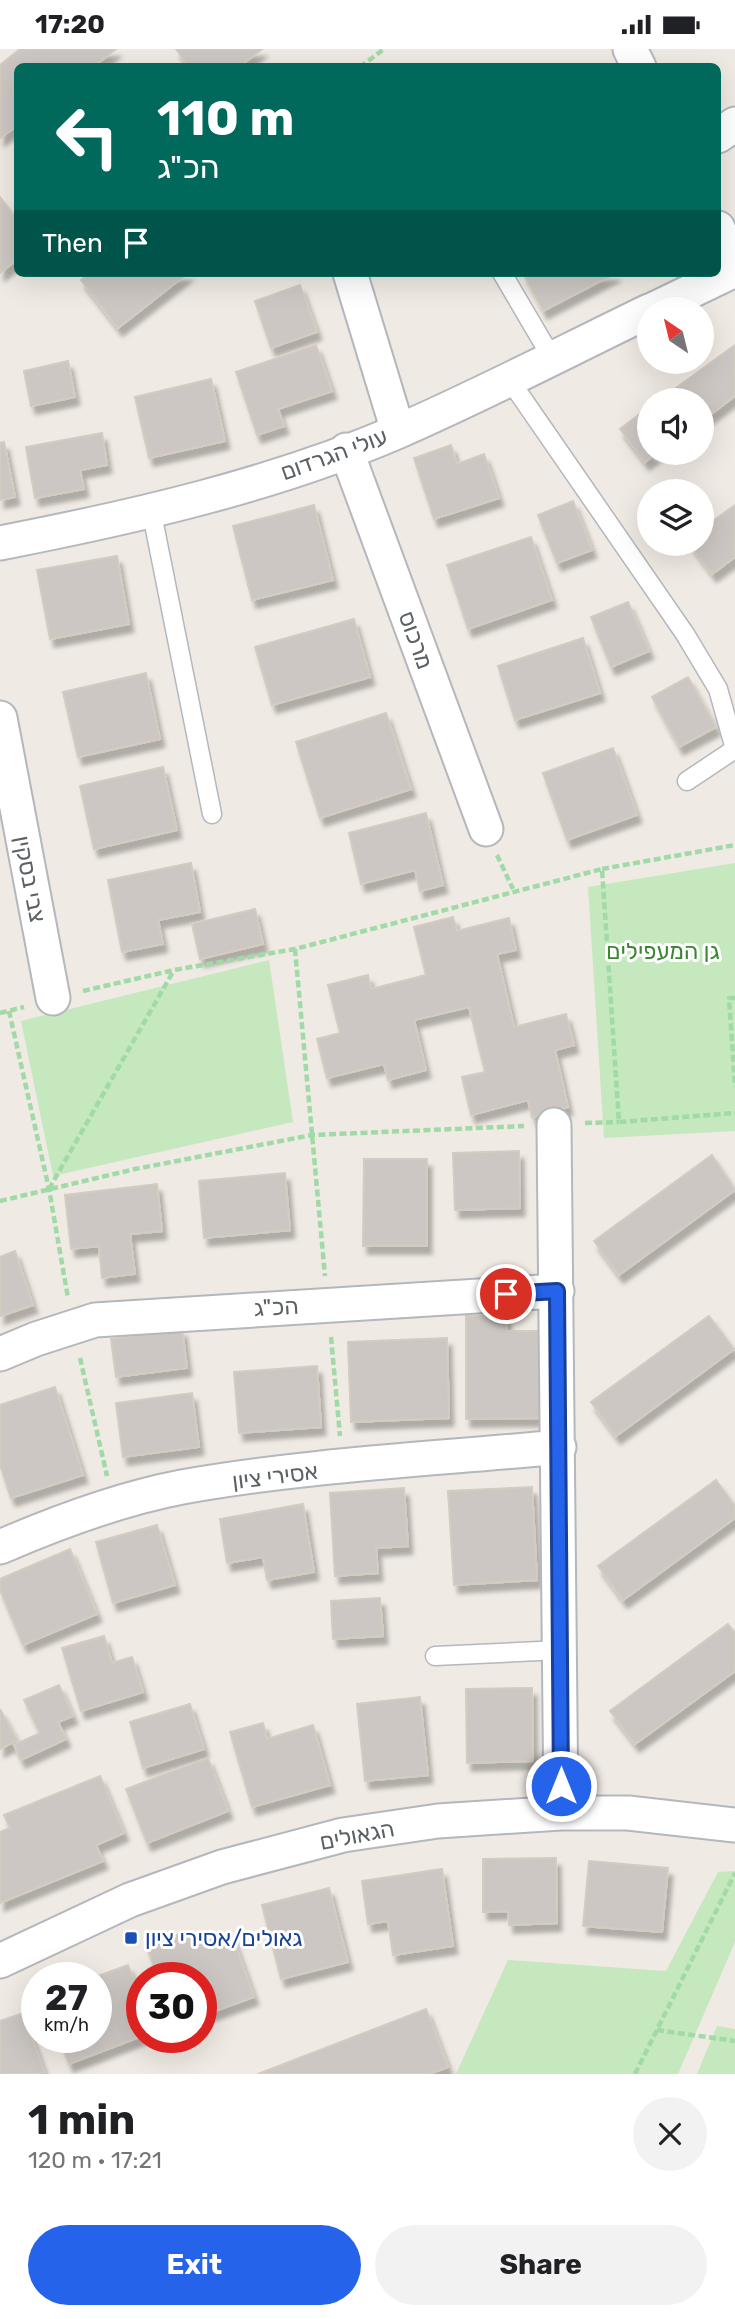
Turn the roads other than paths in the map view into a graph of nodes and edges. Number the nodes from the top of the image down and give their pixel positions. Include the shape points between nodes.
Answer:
1 (721, 235) edge
2 (735, 269) edge
3 (351, 277) edge
4 (504, 277) edge
5 (719, 277) edge
6 (679, 297) edge
7 (637, 318) edge
8 (552, 358) junction
9 (509, 379) junction
10 (398, 431) junction
11 (346, 450) junction
12 (151, 509) junction
13 (0, 543) edge
14 (0, 717) edge
15 (687, 781) dead end
16 (6, 785) edge
17 (212, 814) dead end
18 (486, 829) dead end
19 (53, 998) road end
20 (554, 1125) road end
21 (557, 1291) junction
22 (0, 1355) edge
23 (559, 1447) junction
24 (0, 1547) edge
25 (560, 1650) junction
26 (435, 1656) dead end
27 (561, 1813) junction
28 (735, 1825) edge
29 (0, 1961) edge

1 - 2 street
3 - 10 street
4 - 8 lane
5 - 6 street, עולי הגרדום
7 - 8 street, עולי הגרדום
8 - 9 street, עולי הגרדום
9 - 10 street, עולי הגרדום
9 - 15 lane via 718,689 735,749
10 - 11 street, עולי הגרדום
11 - 12 street, עולי הגרדום via 265,479
11 - 18 street, מרכוס
12 - 13 street, עולי הגרדום
12 - 17 lane
14 - 16 street, צבי בסקין
16 - 19 street, צבי בסקין
20 - 21 street
21 - 22 street, הכ"ג via 95,1320
21 - 23 street
23 - 24 street, אסירי ציון via 181,1488 56,1523
23 - 25 street
25 - 26 lane
25 - 27 street
27 - 28 street, הגאולים via 628,1813
27 - 29 street, הגאולים via 438,1821 343,1835 222,1867 130,1900

